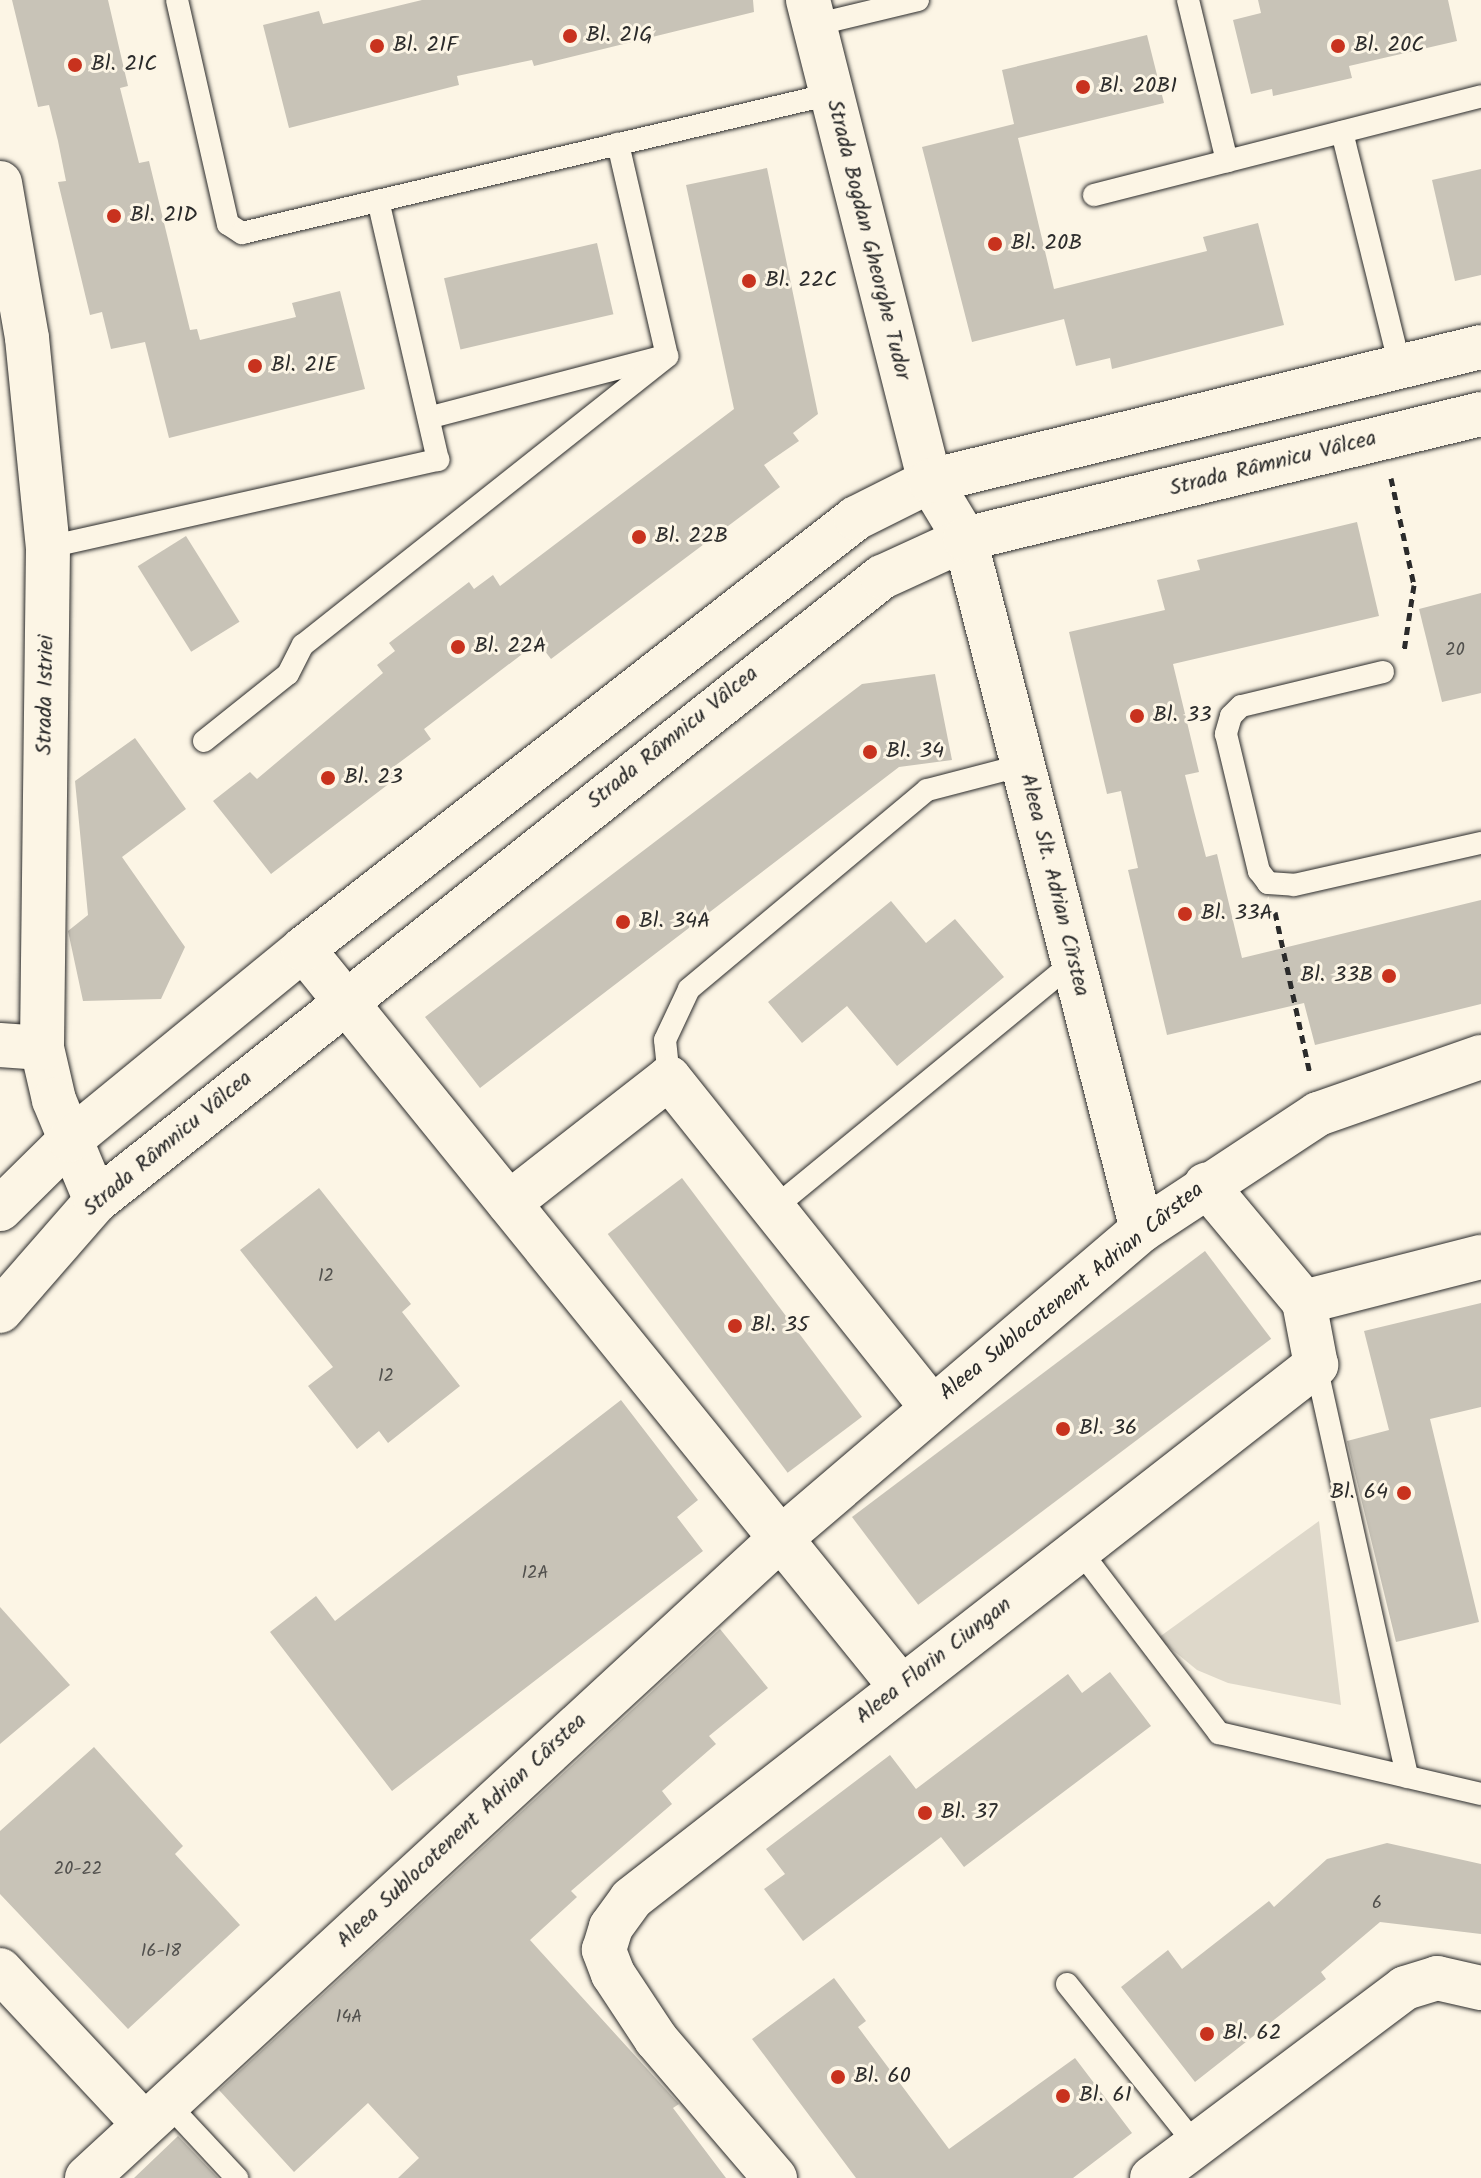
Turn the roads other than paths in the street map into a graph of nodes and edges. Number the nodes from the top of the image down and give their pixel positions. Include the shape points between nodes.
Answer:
1 (177, 0) edge
2 (918, 0) edge
3 (1188, 0) edge
4 (811, 12) edge
5 (831, 94) junction
6 (1481, 96) edge
7 (1342, 132) junction
8 (618, 144) junction
9 (1227, 161) junction
10 (0, 183) edge
11 (1094, 195) dead end
12 (378, 201) junction
13 (1481, 347) edge
14 (667, 356) junction
15 (1400, 366) junction
16 (1481, 414) edge
17 (431, 417) junction
18 (930, 481) junction
19 (965, 539) junction
20 (48, 547) junction
21 (1383, 672) road end
22 (204, 741) dead end
23 (1023, 765) junction
24 (1481, 843) edge
25 (303, 949) junction
26 (1074, 962) junction
27 (344, 998) junction
28 (21, 1046) edge
29 (1481, 1057) edge
30 (669, 1078) junction
31 (70, 1140) junction
32 (1206, 1185) junction
33 (96, 1201) junction
34 (509, 1203) junction
35 (774, 1208) junction
36 (0, 1209) edge
37 (1142, 1230) junction
38 (1481, 1257) edge
39 (1304, 1302) junction
40 (0, 1311) edge
41 (1316, 1365) junction
42 (931, 1406) junction
43 (781, 1538) junction
44 (1078, 1548) junction
45 (901, 1687) junction
46 (1407, 1777) junction
47 (1481, 1794) edge
48 (0, 1970) edge
49 (1067, 1984) dead end
50 (1481, 1988) edge
51 (155, 2114) junction
52 (1196, 2145) junction
53 (87, 2178) edge
54 (237, 2178) edge
55 (775, 2178) edge
56 (1152, 2178) edge

1 - 12 lane via 235,231
2 - 4 lane
3 - 9 lane
4 - 5 street, Strada Bogdan Gheorghe Tudor
5 - 8 lane
5 - 18 street, Strada Bogdan Gheorghe Tudor
6 - 7 lane
7 - 9 lane
7 - 15 lane
8 - 12 lane
8 - 14 lane
9 - 11 lane
10 - 20 street, Strada Istriei via 27,338
12 - 17 lane
13 - 15 street
14 - 17 lane
14 - 22 lane via 303,645 288,674
15 - 18 street
16 - 19 street, Strada Râmnicu Vâlcea
17 - 20 lane via 441,455 433,462
18 - 19 street, Strada Bogdan Gheorghe Tudor
18 - 25 street via 806,552
19 - 23 street, Aleea Slt. Adrian Cîrstea
19 - 27 street, Strada Râmnicu Vâlcea via 915,558 842,606
20 - 28 street, Strada Istriei
21 - 24 lane via 1241,706 1231,716 1226,734 1259,871 1268,883 1294,885
23 - 26 street, Aleea Slt. Adrian Cîrstea
23 - 30 lane via 927,790 689,989 665,1040
25 - 27 street
25 - 31 street
26 - 35 lane
26 - 37 street, Aleea Slt. Adrian Cîrstea
27 - 33 street, Strada Râmnicu Vâlcea
27 - 34 street
28 - 31 street, Strada Istriei
29 - 32 street, Aleea Sublocotenent Adrian Cârstea via 1318,1114
30 - 34 street
30 - 35 street
31 - 33 street, Strada Istriei
31 - 36 street
32 - 37 street, Aleea Sublocotenent Adrian Cârstea
32 - 39 street
33 - 40 street, Strada Râmnicu Vâlcea
34 - 43 street
35 - 42 street
37 - 42 street, Aleea Sublocotenent Adrian Cârstea
38 - 39 street
39 - 41 street
41 - 44 street, Aleea Florin Ciungan
41 - 46 lane
42 - 43 street, Aleea Sublocotenent Adrian Cârstea
43 - 45 street
43 - 51 street, Aleea Sublocotenent Adrian Cârstea
44 - 45 street, Aleea Florin Ciungan
44 - 46 lane via 1219,1733
45 - 55 street, Aleea Florin Ciungan via 631,1899 604,1950 656,2039
46 - 47 lane
48 - 51 street
49 - 52 lane
50 - 52 street via 1437,1978 1405,1988
51 - 53 street, Aleea Sublocotenent Adrian Cârstea
51 - 54 lane
52 - 56 street

